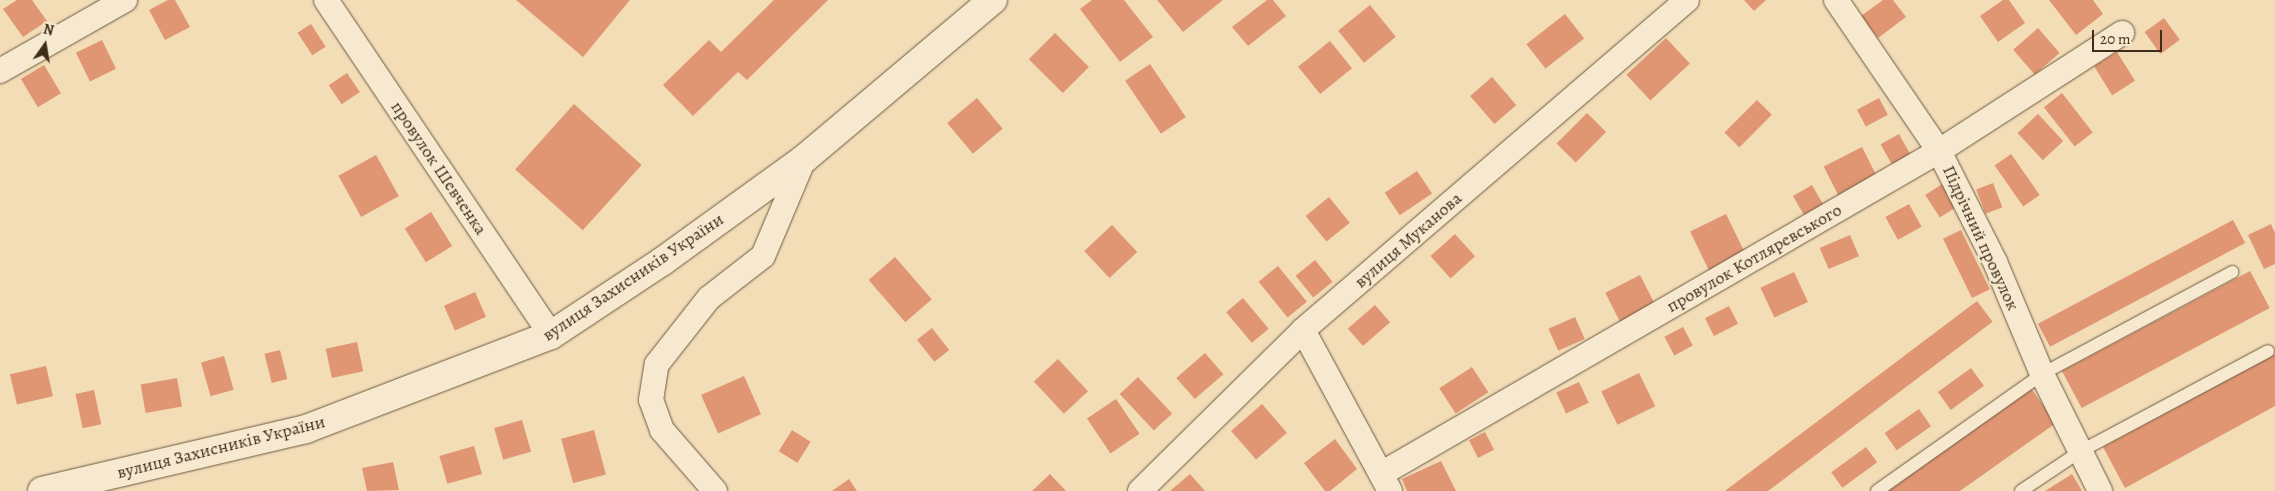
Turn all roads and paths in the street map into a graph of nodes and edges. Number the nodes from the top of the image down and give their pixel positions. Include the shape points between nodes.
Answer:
1 (125, 0) edge
2 (326, 0) edge
3 (993, 0) edge
4 (1687, 0) edge
5 (1836, 0) edge
6 (2122, 33) dead end
7 (0, 71) edge
8 (1939, 151) junction
9 (804, 159) junction
10 (2232, 272) dead end
11 (1303, 330) junction
12 (551, 335) junction
13 (2268, 351) dead end
14 (2042, 374) junction
15 (2081, 451) junction
16 (1386, 483) edge
17 (42, 491) edge
18 (715, 491) edge
19 (1140, 491) edge
20 (1877, 491) edge
21 (2022, 491) edge
22 (2100, 491) edge

1 - 7 street
2 - 12 street, провулок Шевченка
3 - 9 street, вулиця Захисників України
4 - 11 street, вулиця Муканова
5 - 8 street, Підрічний провулок
6 - 8 street, провулок Котляревського
8 - 14 street, Підрічний провулок via 1995,262
8 - 16 street, провулок Котляревського
9 - 12 street, вулиця Захисників України via 663,261
9 - 18 street via 763,256 709,298 657,364 652,400 662,430
10 - 14 lane
11 - 16 street
11 - 19 street, вулиця Муканова
12 - 17 street, вулиця Захисників України via 306,429
13 - 15 lane
14 - 15 street, Підрічний провулок
14 - 20 lane
15 - 21 lane
15 - 22 street, Підрічний провулок

